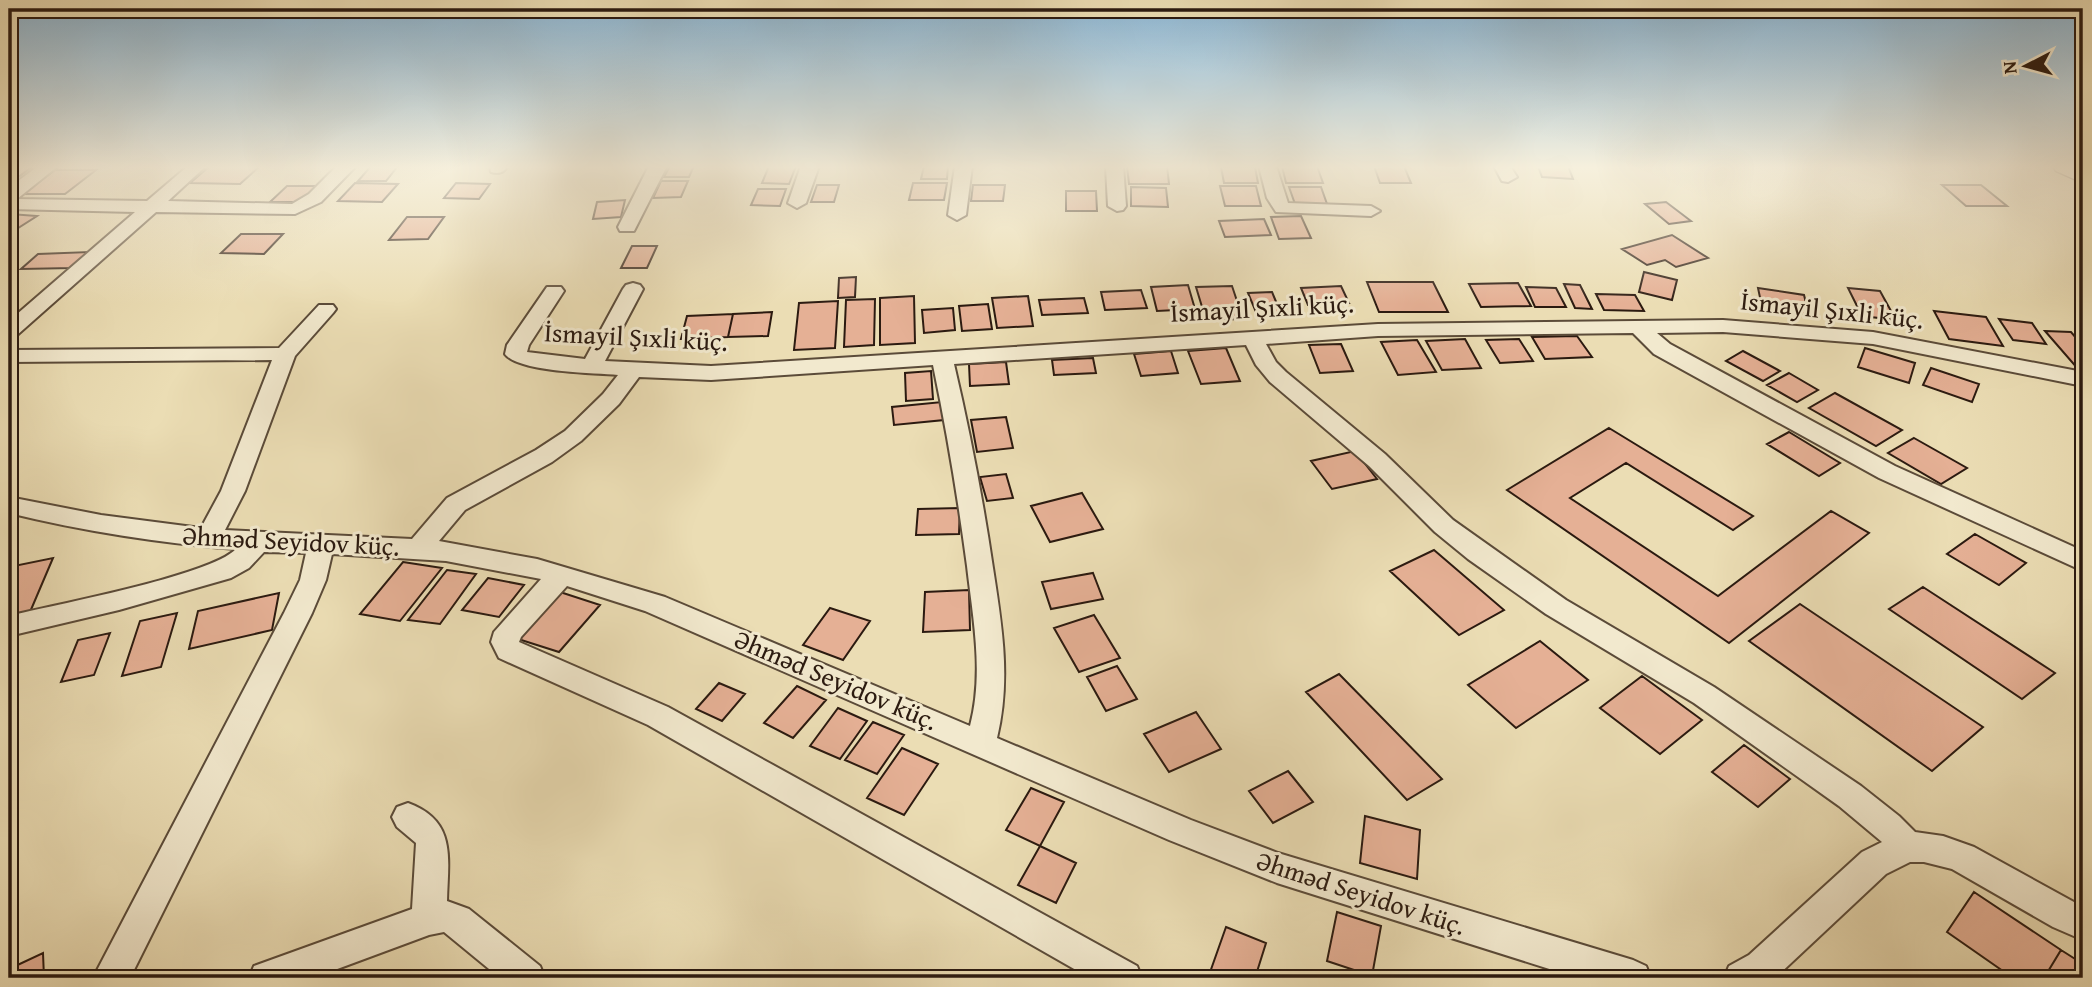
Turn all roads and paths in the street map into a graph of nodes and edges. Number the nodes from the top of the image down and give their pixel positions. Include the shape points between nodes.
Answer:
1 (146, 212) edge
2 (635, 212) edge
3 (627, 227) dead end
4 (633, 289) dead end
5 (554, 291) dead end
6 (326, 309) dead end
7 (1638, 327) junction
8 (9, 332) edge
9 (1252, 337) junction
10 (285, 354) junction
11 (9, 356) edge
12 (942, 358) junction
13 (592, 365) junction
14 (633, 370) junction
15 (2083, 379) edge
16 (9, 505) edge
17 (208, 538) junction
18 (258, 542) junction
19 (321, 544) junction
20 (418, 549) junction
21 (2083, 562) edge
22 (561, 575) junction
23 (9, 625) edge
24 (981, 743) junction
25 (408, 817) dead end
26 (1908, 847) junction
27 (429, 919) junction
28 (2083, 924) edge
29 (111, 978) edge
30 (267, 978) edge
31 (527, 978) edge
32 (1124, 978) edge
33 (1633, 978) edge
34 (1742, 978) edge

1 - 8 street
2 - 3 street
4 - 13 street
5 - 13 street, İsmayil Şıxli küç. via 516,354 524,359
6 - 10 street
7 - 9 street, İsmayil Şıxli küç. via 1378,330
7 - 15 street, İsmayil Şıxli küç. via 1752,327 1873,338
7 - 21 street via 1680,359 1887,472
9 - 12 street, İsmayil Şıxli küç.
9 - 26 street via 1278,377 1377,460 1444,526 1556,607 1696,690 1850,796
10 - 11 street
10 - 17 street via 233,491
12 - 14 street, İsmayil Şıxli küç. via 724,372
12 - 24 street via 971,496 992,653 990,710
13 - 14 street, İsmayil Şıxli küç.
14 - 20 street via 573,436 456,504
16 - 17 street, Əhməd Seyidov küç. via 130,529
17 - 18 street, Əhməd Seyidov küç.
18 - 19 street, Əhməd Seyidov küç.
18 - 23 street via 240,561 222,571
19 - 20 street, Əhməd Seyidov küç.
19 - 29 street via 313,580 293,625
20 - 22 street, Əhməd Seyidov küç.
22 - 24 street, Əhməd Seyidov küç. via 655,604
22 - 32 street via 508,632 505,642 509,650 658,716
24 - 33 street, Əhməd Seyidov küç. via 1277,868
25 - 27 street via 428,833 432,843
26 - 28 street via 1934,848 1961,858
26 - 34 street via 1874,863 1761,967
27 - 30 street
27 - 31 street via 444,916 457,920

